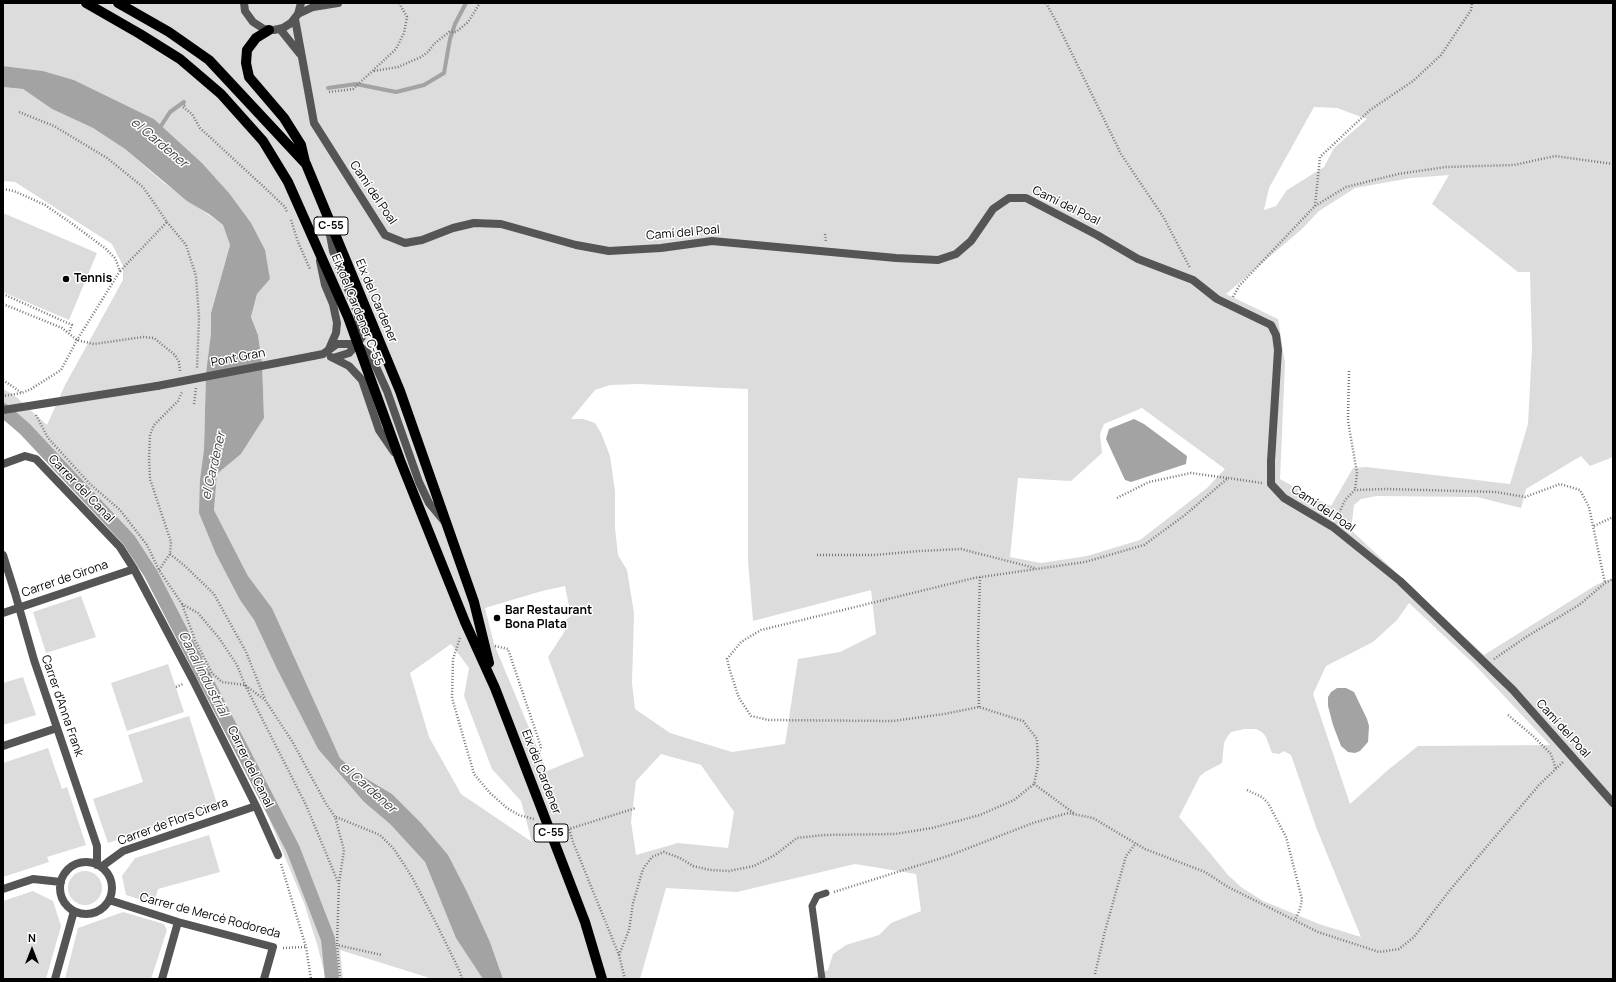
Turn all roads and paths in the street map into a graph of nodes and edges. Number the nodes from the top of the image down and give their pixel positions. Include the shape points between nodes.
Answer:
1 (86, 3) edge
2 (118, 3) edge
3 (236, 3) edge
4 (301, 3) edge
5 (338, 3) edge
6 (399, 3) edge
7 (480, 3) edge
8 (1046, 3) edge
9 (1472, 3) edge
10 (244, 5) edge
11 (297, 17) junction
12 (280, 29) junction
13 (269, 30) junction
14 (302, 56) junction
15 (373, 71) junction
16 (329, 92) dead end
17 (185, 105) dead end
18 (19, 112) dead end
19 (306, 164) junction
20 (1613, 164) edge
21 (3, 189) edge
22 (282, 200) dead end
23 (1315, 206) junction
24 (284, 207) junction
25 (326, 214) junction
26 (168, 222) junction
27 (318, 248) junction
28 (120, 271) junction
29 (311, 274) dead end
30 (1193, 280) junction
31 (3, 294) edge
32 (3, 304) edge
33 (1229, 305) junction
34 (69, 333) junction
35 (77, 340) junction
36 (357, 344) junction
37 (326, 351) junction
38 (333, 358) junction
39 (1349, 371) dead end
40 (181, 375) dead end
41 (196, 376) dead end
42 (3, 380) edge
43 (196, 383) dead end
44 (182, 388) dead end
45 (22, 393) junction
46 (3, 396) edge
47 (194, 404) dead end
48 (3, 410) edge
49 (35, 413) dead end
50 (400, 460) junction
51 (3, 464) edge
52 (1228, 478) junction
53 (1271, 484) junction
54 (1355, 490) junction
55 (1117, 498) dead end
56 (1613, 517) edge
57 (444, 521) junction
58 (1594, 526) junction
59 (1333, 527) junction
60 (170, 554) junction
61 (817, 554) dead end
62 (3, 555) edge
63 (134, 569) junction
64 (1038, 569) junction
65 (159, 570) junction
66 (980, 577) junction
67 (1613, 579) edge
68 (1605, 583) junction
69 (182, 604) junction
70 (19, 607) junction
71 (3, 612) edge
72 (465, 622) junction
73 (484, 643) junction
74 (1486, 665) junction
75 (245, 685) junction
76 (495, 688) junction
77 (265, 700) junction
78 (978, 707) junction
79 (1508, 715) dead end
80 (57, 728) junction
81 (3, 746) edge
82 (1570, 755) junction
83 (1556, 769) junction
84 (530, 780) junction
85 (1034, 784) junction
86 (1247, 790) dead end
87 (1613, 803) edge
88 (256, 806) junction
89 (636, 808) dead end
90 (1077, 815) junction
91 (335, 816) junction
92 (547, 822) junction
93 (1136, 843) junction
94 (278, 855) joint
95 (99, 866) junction
96 (61, 882) junction
97 (338, 883) junction
98 (3, 889) edge
99 (826, 893) joint
100 (109, 900) junction
101 (74, 911) junction
102 (1294, 920) junction
103 (178, 922) junction
104 (336, 945) junction
105 (273, 947) junction
106 (306, 947) junction
107 (382, 955) dead end
108 (620, 955) junction
109 (1095, 974) dead end
110 (54, 979) edge
111 (162, 979) edge
112 (264, 979) edge
113 (311, 979) edge
114 (340, 979) edge
115 (462, 979) edge
116 (602, 979) edge
117 (625, 979) edge
118 (822, 979) edge

1 - 27 main road, Eix del Cardener C-55 / C-55 via 180,59 221,94 273,155
2 - 19 main road, Eix del Cardener / C-55 via 169,32 209,60
3 - 10 street
4 - 11 street
5 - 11 street via 312,7
6 - 15 path via 407,17 404,33 396,49
7 - 15 path via 468,22 456,32 449,32 413,62
8 - 30 path via 1121,154 1164,218 1190,267
9 - 23 path via 1471,10 1441,55 1413,81 1370,110 1320,156
10 - 13 street via 252,22
11 - 12 street
11 - 14 street, Camí del Poal
12 - 13 street
12 - 14 street
13 - 19 main road via 256,38 247,50 249,77 284,118 301,145
14 - 30 street, Camí del Poal via 314,123 386,235 405,243 474,223 500,224 576,246 609,251 661,248 712,240 938,260 956,254 971,240 993,209 1009,198 1026,198 1138,259
15 - 16 path via 353,89
17 - 24 path via 183,107 192,114 200,128
18 - 26 path via 54,126 107,158 144,187
19 - 25 main road, Eix del Cardener / C-55
20 - 23 path via 1555,156 1514,165 1446,167 1398,174 1346,187
21 - 28 path via 14,191 45,205 74,225 115,258
22 - 24 path
23 - 33 path via 1239,286
24 - 29 path via 291,218
25 - 36 street via 333,251 358,312 362,337
25 - 57 main road, Eix del Cardener / C-55 via 400,392
26 - 28 path
26 - 41 path via 186,245 196,276 199,318
27 - 36 main road, Eix del Cardener C-55 / C-55
27 - 37 street via 325,285 337,323 336,333
28 - 35 path
30 - 33 street, Camí del Poal via 1216,299
31 - 34 path via 72,324
32 - 34 path
33 - 53 street, Camí del Poal via 1271,325 1276,336 1278,350 1270,461
34 - 35 path
35 - 40 path via 94,344 154,338 175,355
35 - 45 path via 61,370
36 - 37 street, Pont Gran via 337,344
36 - 38 street via 349,353
36 - 50 main road, Eix del Cardener C-55 / C-55
36 - 57 street via 371,356 387,391 419,482 429,503
37 - 38 street
37 - 48 street, Pont Gran, bridge via 313,356 157,386
38 - 50 street via 349,366 362,380 379,430
39 - 54 path via 1348,421 1357,473
42 - 45 path
43 - 47 path
44 - 60 path via 178,401 154,425 150,435 150,480 171,542
45 - 46 path
49 - 65 path via 48,438 90,484 120,510 146,545
50 - 72 main road, Eix del Cardener / C-55
51 - 63 street, Carrer del Canal via 25,456 36,459 120,547
52 - 53 path
52 - 55 path via 1191,472 1149,482
52 - 64 path via 1185,515 1144,545 1085,562
53 - 59 street, Camí del Poal via 1284,498
54 - 58 path via 1496,492 1525,497 1560,484 1580,490 1589,507
54 - 59 path via 1345,500
56 - 58 path
57 - 73 main road, Eix del Cardener / C-55 via 474,602
58 - 68 path
59 - 74 street, Camí del Poal via 1400,581
60 - 65 path
60 - 77 path via 214,594 246,652
61 - 64 path via 874,555 961,549
62 - 70 street, Carrer d'Anna Frank
63 - 70 street, Carrer de Girona
63 - 88 street, Carrer del Canal
64 - 66 path
65 - 69 path
66 - 78 path
66 - 78 path via 760,630 740,642 727,659 739,698 751,716 769,720 893,721
67 - 68 path
68 - 74 path via 1579,605
69 - 75 path via 198,613 220,638 237,665
69 - 75 path via 210,673 222,682
70 - 71 street, Carrer de Girona
70 - 80 street, Carrer d'Anna Frank
72 - 76 main road, Eix del Cardener / C-55
72 - 92 path via 453,659 452,698 474,774 490,794 507,808 519,815
73 - 76 main road, Eix del Cardener / C-55
73 - 84 path via 508,649 541,747
74 - 82 street, Camí del Poal via 1513,690
75 - 77 path
75 - 97 path via 306,805
76 - 84 main road, Eix del Cardener / C-55
77 - 91 path
78 - 85 path via 1023,721 1037,739 1038,765
79 - 83 path via 1551,754
80 - 81 street
80 - 95 street, Carrer d'Anna Frank via 97,846
82 - 83 path
82 - 87 street, Camí del Poal
83 - 102 path via 1539,785 1450,890 1414,937 1399,949 1378,952 1318,932
84 - 92 main road, Eix del Cardener / C-55
85 - 90 path
85 - 108 path via 1014,800 980,815 932,828 895,834 797,838 775,855 754,866 736,870 710,870 693,866 664,852 652,857 643,868 633,902 629,930
86 - 102 path via 1268,803 1286,837 1302,899
88 - 94 street, Carrer del Canal
88 - 95 street, Carrer de Flors Cirera via 123,851
89 - 108 path via 569,829
90 - 93 path via 1093,818
90 - 99 path via 1068,813 1033,823 948,856
91 - 97 path via 344,850
91 - 115 path via 380,835 394,849 412,877
92 - 116 main road, Eix del Cardener / C-55 via 585,922
93 - 102 path via 1145,850 1205,872 1228,887
93 - 109 path via 1126,856
94 - 106 path
95 - 96 street via 91,863 78,864 67,871
95 - 100 street via 111,882
96 - 98 street via 33,880
96 - 101 street via 61,896
97 - 104 path
99 - 118 lane via 816,896 812,906
100 - 101 street via 94,913 81,914
100 - 103 street, Carrer de Mercè Rodoreda
101 - 110 street
103 - 105 street, Carrer de Mercè Rodoreda
103 - 111 street
104 - 107 path
104 - 114 path
105 - 106 path, Carrer de Mercè Rodoreda
105 - 112 street
106 - 113 path
108 - 117 path

